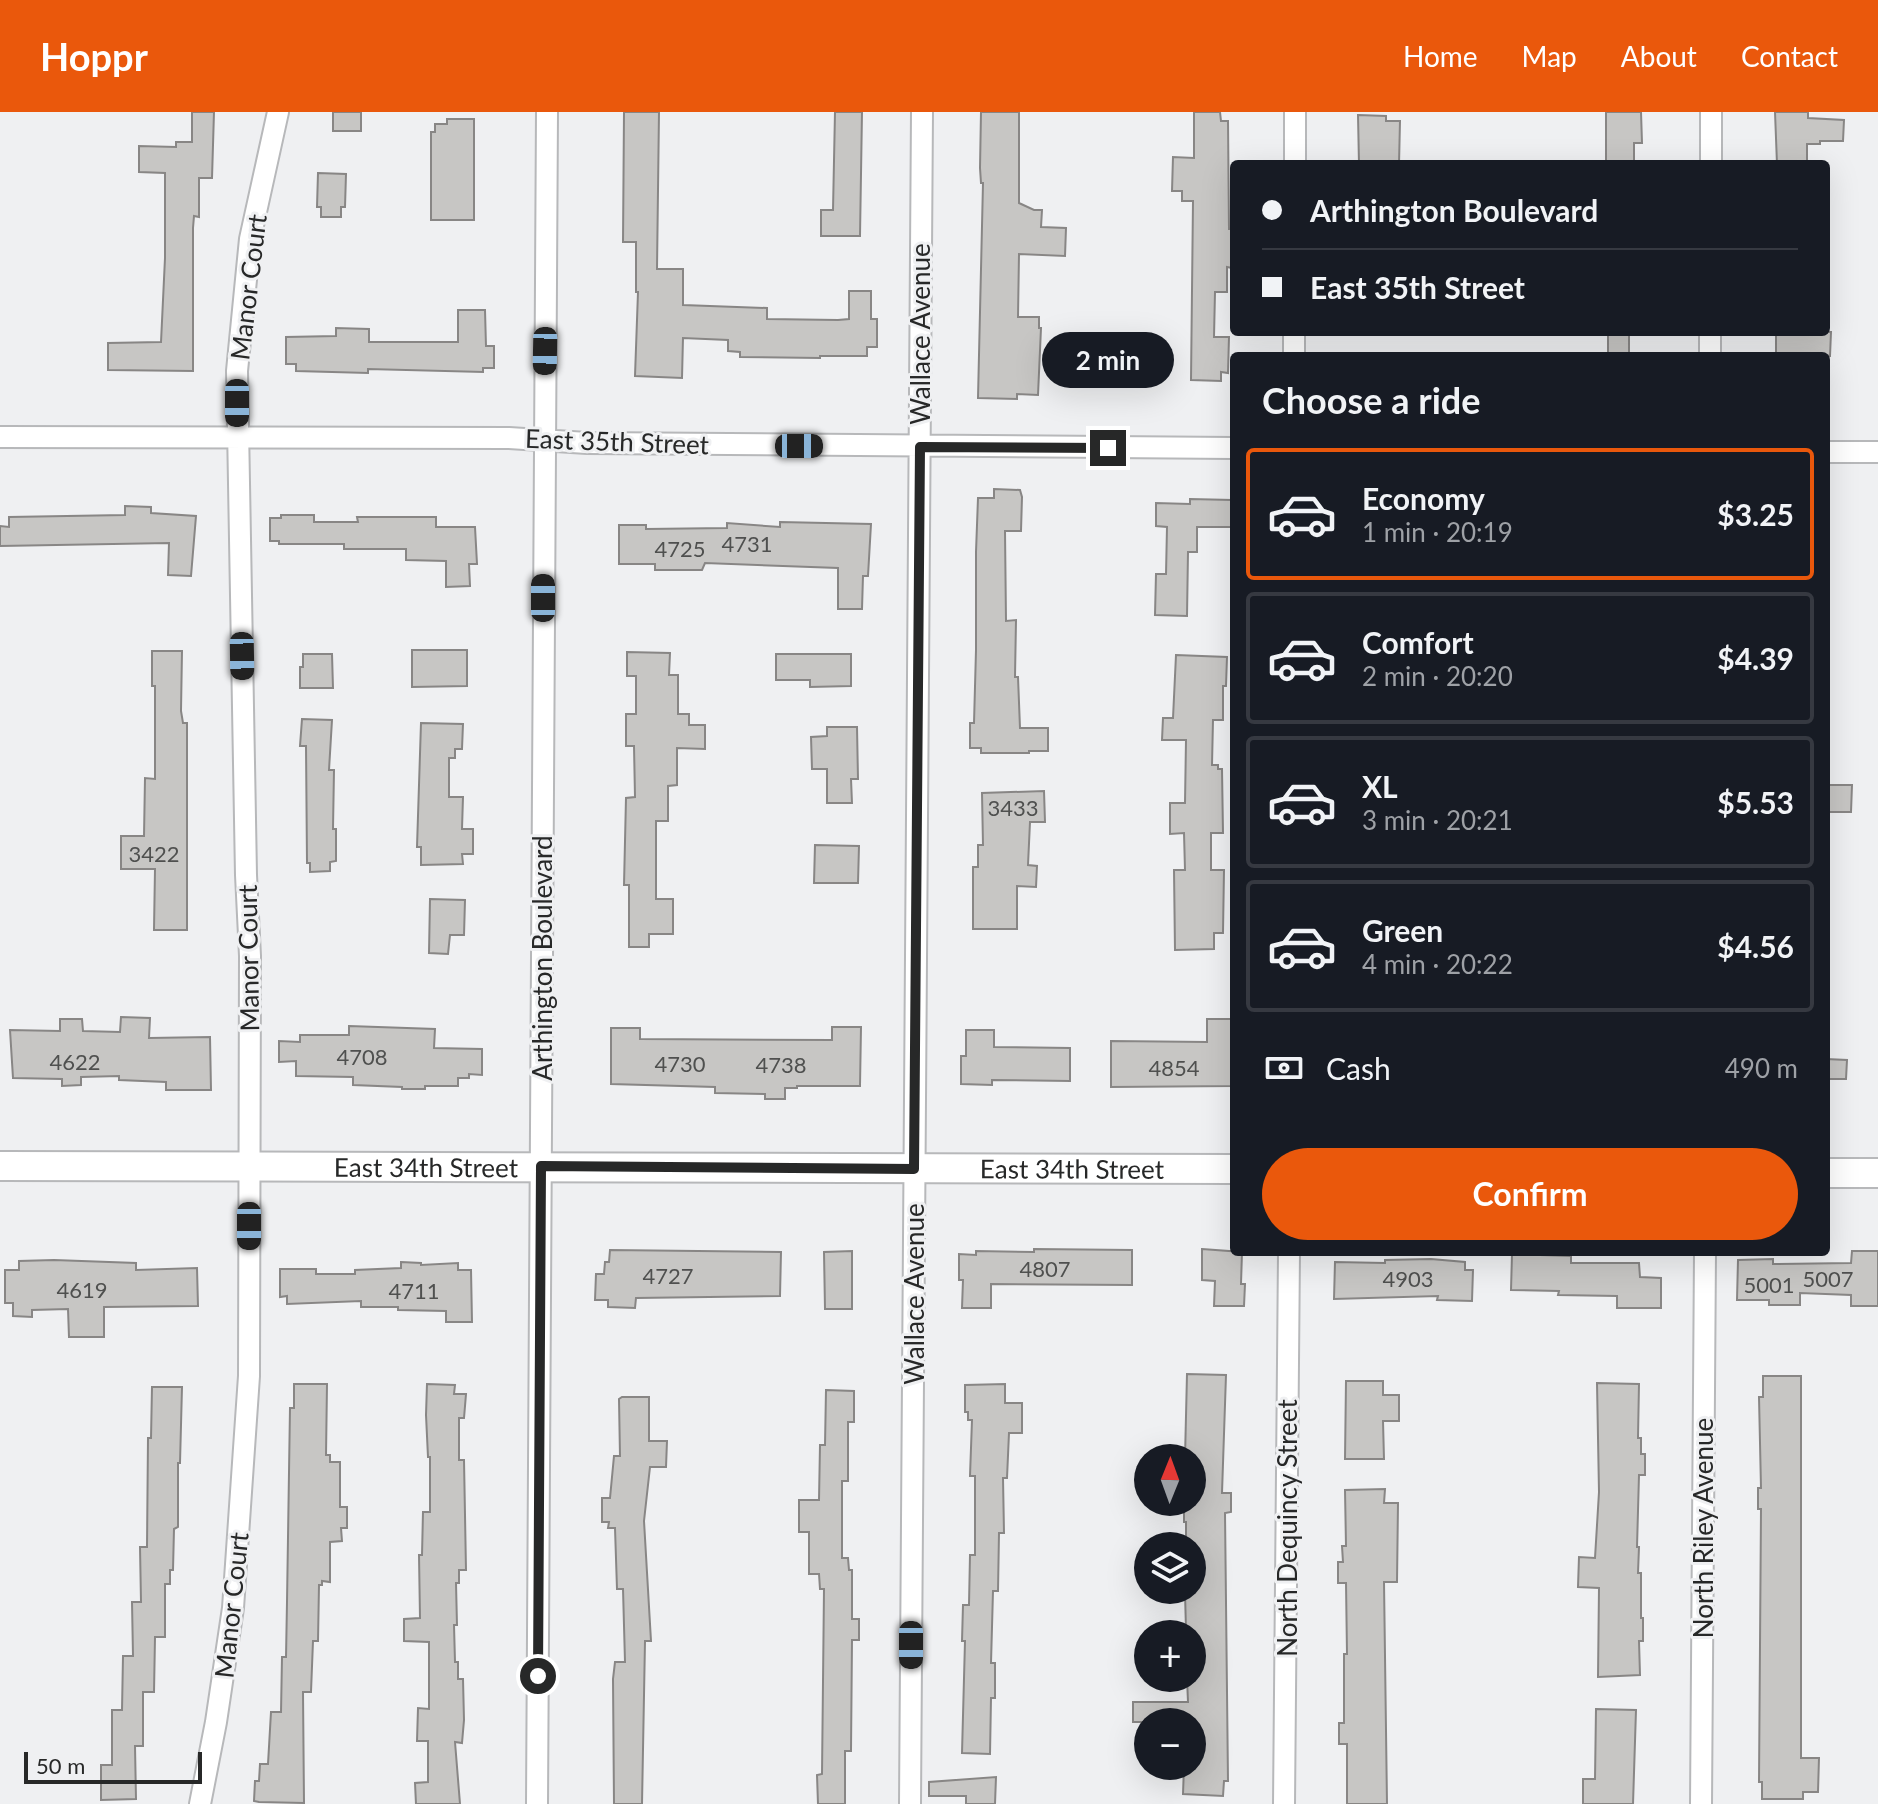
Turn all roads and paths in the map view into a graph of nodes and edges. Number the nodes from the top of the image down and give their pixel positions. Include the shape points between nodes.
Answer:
1 (278, 112) edge
2 (547, 112) edge
3 (922, 112) edge
4 (1295, 112) edge
5 (1711, 112) edge
6 (1295, 160) edge
7 (1711, 160) edge
8 (0, 437) edge
9 (237, 437) junction
10 (544, 440) junction
11 (920, 447) junction
12 (1230, 448) edge
13 (1830, 452) edge
14 (1878, 452) edge
15 (0, 1166) edge
16 (541, 1166) junction
17 (248, 1167) junction
18 (914, 1169) junction
19 (1230, 1169) edge
20 (1830, 1173) edge
21 (1878, 1173) edge
22 (1289, 1256) edge
23 (1705, 1256) edge
24 (200, 1804) edge
25 (537, 1804) edge
26 (910, 1804) edge
27 (1284, 1804) edge
28 (1701, 1804) edge

1 - 9 street, Manor Court via 247,261
2 - 10 street, Arthington Boulevard
3 - 11 street, Wallace Avenue
4 - 6 street
5 - 7 street
8 - 9 street, East 35th Street
9 - 10 street, East 35th Street
9 - 17 street, Manor Court via 250,956
10 - 11 street, East 35th Street
10 - 16 street, Arthington Boulevard
11 - 12 street, East 35th Street
11 - 18 street, Wallace Avenue
13 - 14 street
15 - 17 main road, East 34th Street
16 - 17 main road, East 34th Street
16 - 18 main road, East 34th Street
16 - 25 street, Arthington Boulevard
17 - 24 street, Manor Court via 249,1376 241,1511 226,1665
18 - 19 main road, East 34th Street
18 - 26 street, Wallace Avenue
20 - 21 main road
22 - 27 street, North Dequincy Street
23 - 28 street, North Riley Avenue

